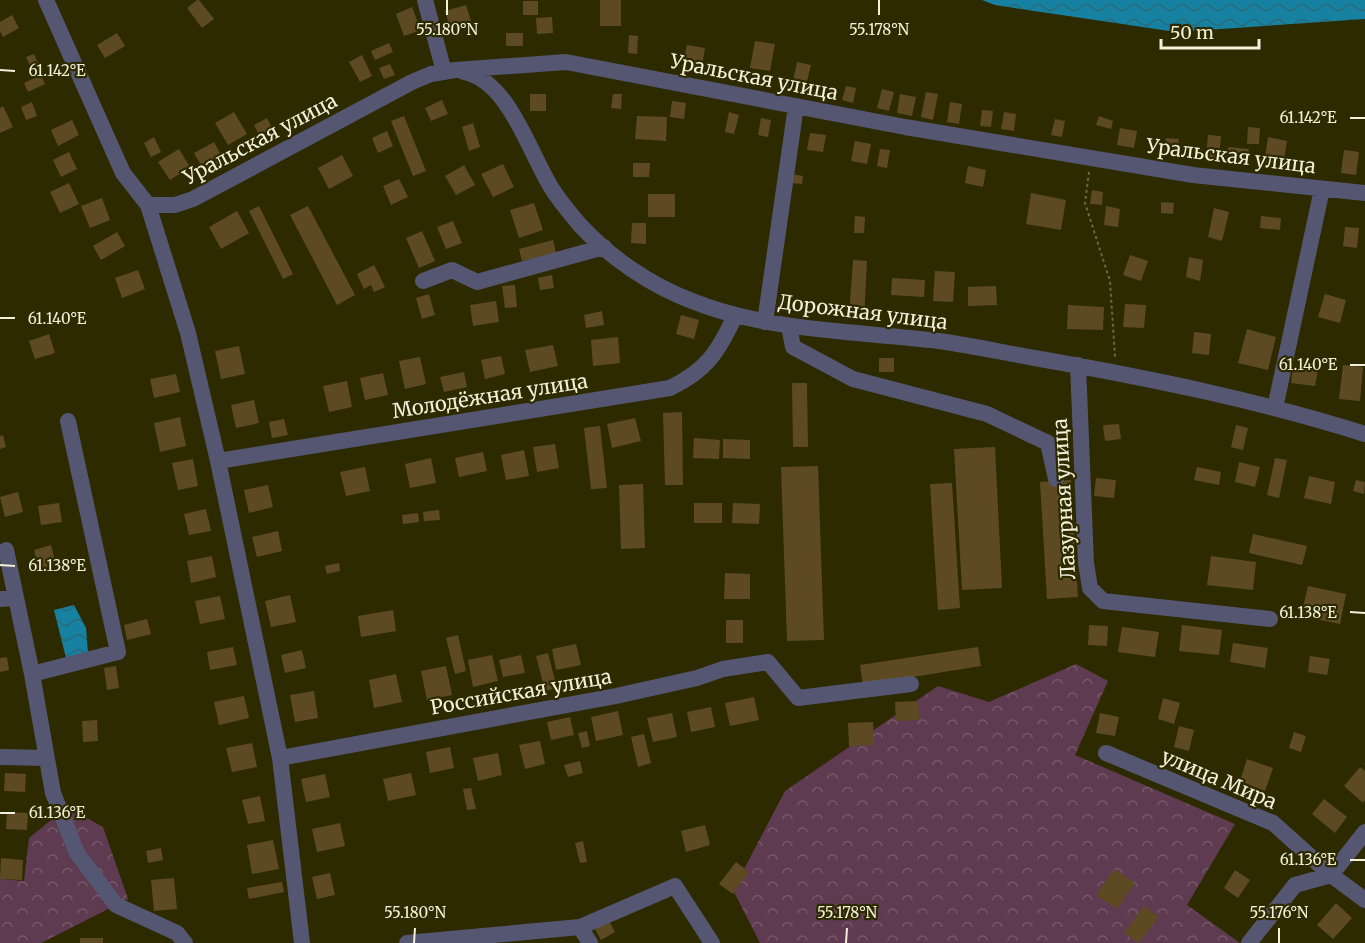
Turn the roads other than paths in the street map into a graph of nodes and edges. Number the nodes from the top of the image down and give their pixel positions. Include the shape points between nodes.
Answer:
1 (46, 0) edge
2 (425, 0) edge
3 (449, 71) junction
4 (796, 106) junction
5 (1323, 189) junction
6 (1365, 193) edge
7 (155, 205) junction
8 (604, 247) junction
9 (423, 280) dead end
10 (735, 315) junction
11 (765, 322) junction
12 (789, 326) junction
13 (1078, 365) junction
14 (1275, 408) junction
15 (68, 421) dead end
16 (1365, 434) edge
17 (218, 461) junction
18 (1056, 479) dead end
19 (6, 550) dead end
20 (8, 599) edge
21 (1270, 619) dead end
22 (32, 674) junction
23 (911, 684) dead end
24 (1106, 753) dead end
25 (0, 757) edge
26 (280, 758) junction
27 (47, 759) junction
28 (1365, 832) edge
29 (1331, 875) junction
30 (1365, 900) edge
31 (580, 927) junction
32 (185, 943) edge
33 (302, 943) edge
34 (407, 943) edge
35 (590, 943) edge
36 (712, 943) edge
37 (1249, 943) edge

1 - 7 street via 123,173
2 - 3 street
3 - 4 street, Уральская улица via 566,62
3 - 7 street, Уральская улица via 412,82 193,199 176,205
3 - 8 street, Дорожная улица via 474,74 488,82 508,106 552,189 580,225
4 - 5 street, Уральская улица via 1193,175
4 - 11 street
5 - 6 street, Уральская улица
5 - 14 street
7 - 17 street
8 - 9 street via 477,282 452,270
8 - 10 street, Дорожная улица via 648,280 692,301
10 - 11 street, Дорожная улица
10 - 17 street, Молодёжная улица via 709,362 670,388
11 - 12 street, Дорожная улица
12 - 13 street, Дорожная улица via 941,342
12 - 18 street via 793,347 853,380 987,414 1048,443
13 - 14 street, Дорожная улица
13 - 21 street, Лазурная улица via 1090,588 1102,602
14 - 16 street, Дорожная улица
15 - 22 street via 118,652
17 - 26 street
19 - 20 street
20 - 22 street
22 - 27 street
23 - 26 street, Российская улица via 798,698 768,662 616,696
24 - 29 street, улица Мира via 1273,823
25 - 27 street
26 - 33 street
27 - 32 street via 53,793 77,853 116,905 177,933
28 - 29 street
29 - 30 street, улица Мира
29 - 37 street via 1295,885
31 - 34 street
31 - 35 street
31 - 36 street via 675,886

